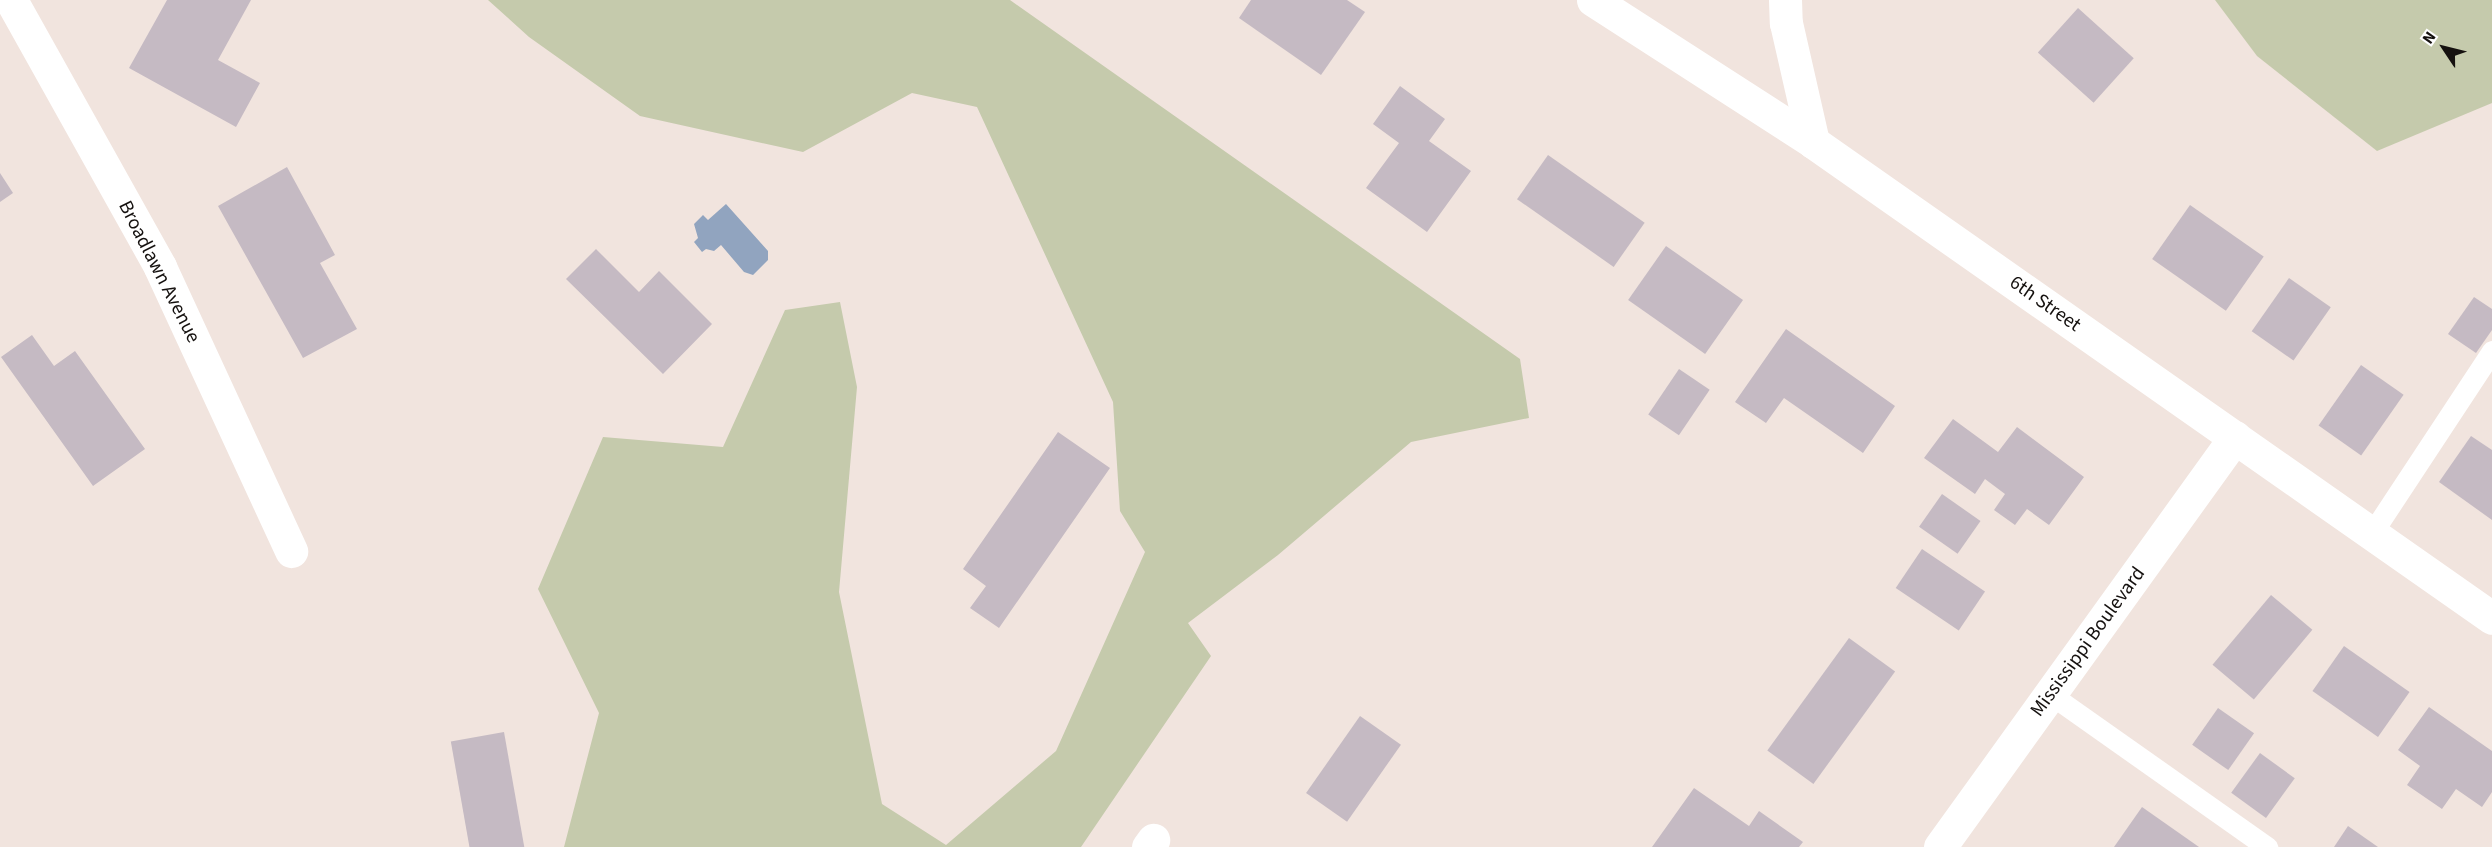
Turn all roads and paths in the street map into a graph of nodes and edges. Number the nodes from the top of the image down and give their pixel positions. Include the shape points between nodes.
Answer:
1 (11, 0) edge
2 (1593, 0) edge
3 (1785, 0) edge
4 (1813, 142) junction
5 (2492, 351) edge
6 (2235, 437) junction
7 (2372, 533) junction
8 (291, 551) dead end
9 (2492, 618) edge
10 (2050, 694) junction
11 (1940, 847) edge
12 (2267, 847) edge

1 - 8 street, Broadlawn Avenue via 160,267
2 - 4 street, 6th Street
3 - 4 street via 1786,23
4 - 6 street, 6th Street
5 - 7 lane
6 - 7 street, 6th Street
6 - 10 street, Mississippi Boulevard
7 - 9 street, 6th Street
10 - 11 street, Mississippi Boulevard
10 - 12 lane

